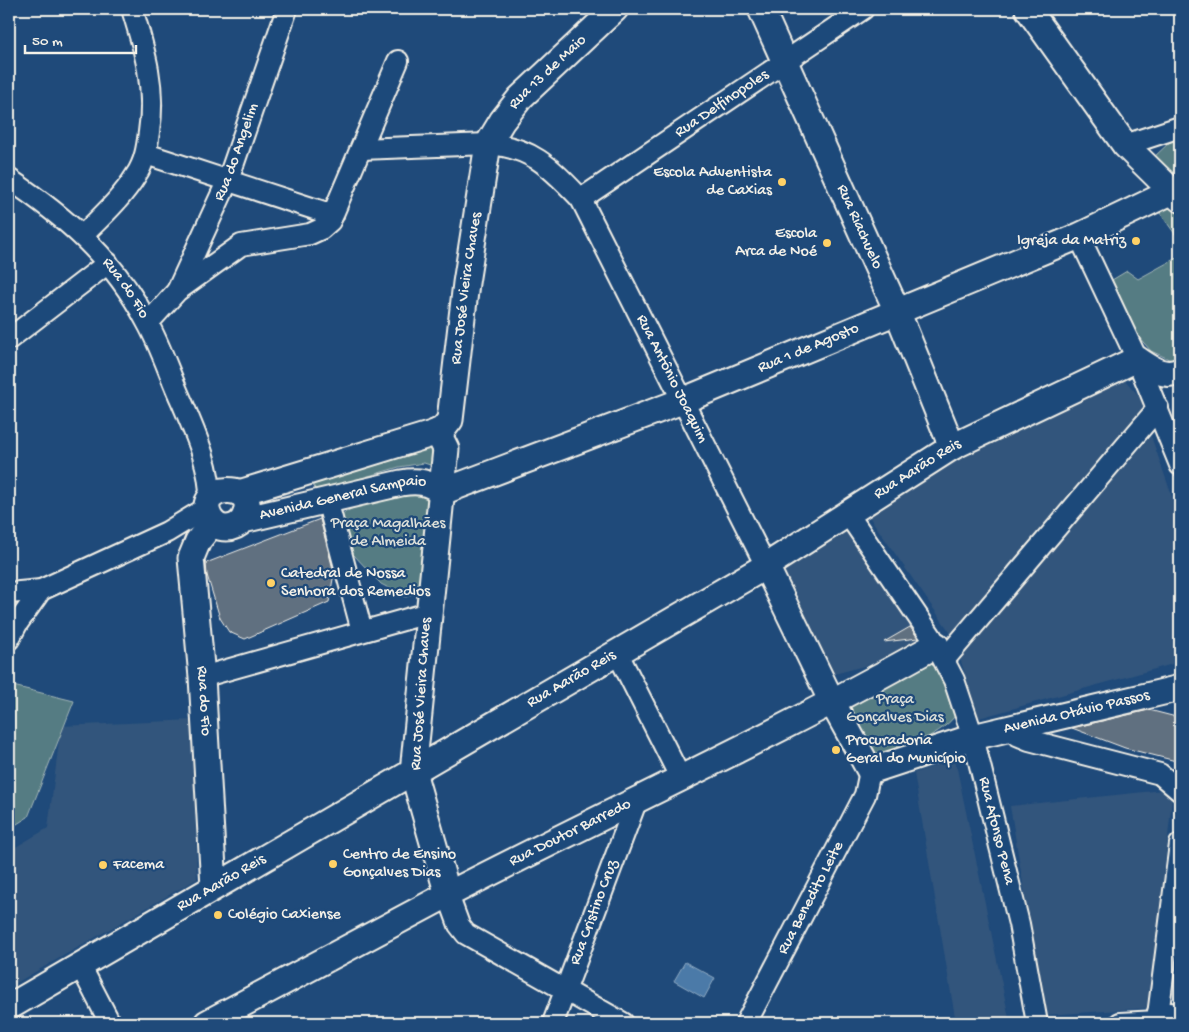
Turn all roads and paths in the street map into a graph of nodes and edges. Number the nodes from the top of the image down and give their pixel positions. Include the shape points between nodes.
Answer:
1 (132, 9) edge
2 (287, 9) edge
3 (615, 9) edge
4 (761, 9) edge
5 (863, 9) edge
6 (1028, 9) edge
7 (398, 61) dead end
8 (784, 61) junction
9 (1180, 127) edge
10 (488, 144) junction
11 (1125, 145) junction
12 (361, 149) junction
13 (146, 154) junction
14 (9, 179) edge
15 (228, 180) junction
16 (1176, 196) edge
17 (581, 199) junction
18 (333, 215) junction
19 (84, 235) junction
20 (1079, 236) junction
21 (108, 263) junction
22 (177, 291) junction
23 (897, 312) junction
24 (148, 323) junction
25 (9, 340) edge
26 (1137, 359) junction
27 (1180, 371) edge
28 (682, 401) junction
29 (1158, 408) junction
30 (435, 433) junction
31 (195, 434) junction
32 (952, 447) junction
33 (1180, 466) edge
34 (236, 491) junction
35 (442, 492) junction
36 (327, 500) junction
37 (210, 512) junction
38 (848, 514) junction
39 (243, 520) junction
40 (766, 566) junction
41 (9, 585) edge
42 (35, 591) junction
43 (9, 593) edge
44 (428, 613) junction
45 (362, 630) junction
46 (9, 639) edge
47 (617, 652) junction
48 (940, 652) junction
49 (202, 677) junction
50 (1180, 688) edge
51 (832, 702) junction
52 (1013, 727) junction
53 (973, 737) junction
54 (414, 772) junction
55 (870, 772) junction
56 (681, 779) junction
57 (1180, 791) edge
58 (636, 802) junction
59 (1180, 844) edge
60 (214, 887) junction
61 (448, 895) junction
62 (1174, 931) edge
63 (80, 965) junction
64 (565, 991) junction
65 (9, 1007) edge
66 (1180, 1014) edge
67 (1157, 1019) edge
68 (221, 1020) edge
69 (110, 1023) edge
70 (553, 1023) edge
71 (623, 1023) edge
72 (746, 1023) edge
73 (1037, 1023) edge
74 (1120, 1023) edge

1 - 13 street via 151,82 153,108
2 - 15 street, Rua do Angelim
3 - 10 main road, Rua 13 de Maio via 520,98
4 - 8 main road, Rua Riachuelo
5 - 8 street, Rua Delfinopoles
6 - 11 main road
7 - 12 street
8 - 17 street, Rua Delfinopoles
8 - 23 main road, Rua Riachuelo
9 - 11 street
10 - 12 street, Rua Antônio Joaquim
10 - 17 street, Rua Antônio Joaquim via 525,152 545,164
10 - 30 main road, Rua José Vieira Chaves via 466,283 450,420
11 - 16 main road
12 - 18 street
13 - 15 street
13 - 19 street via 138,174 123,194
14 - 19 street, Rua do Fio
15 - 18 street
15 - 22 street, Rua do Angelim
16 - 20 main road, Rua 1 de Agosto
17 - 28 street, Rua Antônio Joaquim
18 - 22 street via 321,229 310,234 241,246
19 - 21 street, Rua do Fio
20 - 23 main road, Rua 1 de Agosto
20 - 26 street
21 - 24 street, Rua do Fio
21 - 25 street
22 - 24 street
23 - 28 main road, Rua 1 de Agosto
23 - 32 main road, Rua Riachuelo
24 - 31 street, Rua do Fio
26 - 27 main road via 1167,375
26 - 29 street
26 - 32 main road, Rua Aarão Reis
28 - 35 main road, Rua 1 de Agosto
28 - 40 street, Rua Antônio Joaquim
29 - 33 street
29 - 48 street
30 - 34 main road
30 - 35 main road, Rua José Vieira Chaves via 446,449
31 - 34 street, Rua do Fio via 216,468
31 - 37 street, Rua do Fio via 210,484
32 - 38 main road, Rua Aarão Reis
34 - 37 main road via 220,491
34 - 39 main road via 243,497 247,509
35 - 36 main road, Avenida General Sampaio via 419,480
35 - 44 main road, Rua José Vieira Chaves
36 - 39 main road, Avenida General Sampaio
36 - 45 street
37 - 39 main road via 228,529
37 - 42 street
37 - 49 main road, Rua do Fio via 191,558
38 - 40 main road, Rua Aarão Reis
38 - 48 street, Rua Afonso Pena
40 - 47 main road, Rua Aarão Reis
40 - 51 main road, Rua Antônio Joaquim
41 - 42 street
42 - 43 street
42 - 46 street
44 - 45 street
44 - 54 main road, Rua José Vieira Chaves
45 - 49 street
47 - 54 main road, Rua Aarão Reis
47 - 56 street
48 - 51 main road, Rua Doutor Barredo
48 - 53 street, Rua Afonso Pena via 957,687
49 - 60 main road, Rua do Fio
50 - 52 main road, Avenida Otávio Passos
51 - 55 main road, Rua Antônio Joaquim
51 - 56 main road, Rua Doutor Barredo
52 - 53 main road, Avenida Otávio Passos
52 - 57 street via 1017,735 1029,740 1160,774
53 - 55 main road, Avenida Otávio Passos
53 - 73 street, Rua Afonso Pena via 1019,924
54 - 60 main road, Rua Aarão Reis
54 - 61 main road, Rua José Vieira Chaves
55 - 72 street, Rua Benedito Leite via 865,795
56 - 58 main road, Rua Doutor Barredo
58 - 61 main road, Rua Doutor Barredo
58 - 64 street, Rua Cristino Cruz
59 - 62 street
60 - 63 main road, Rua Aarão Reis
61 - 64 street via 466,934
61 - 68 main road, Rua Doutor Barredo
62 - 67 street
63 - 65 main road, Rua Aarão Reis
63 - 69 street
64 - 70 street, Rua Cristino Cruz
64 - 71 street
66 - 67 street
67 - 74 street

